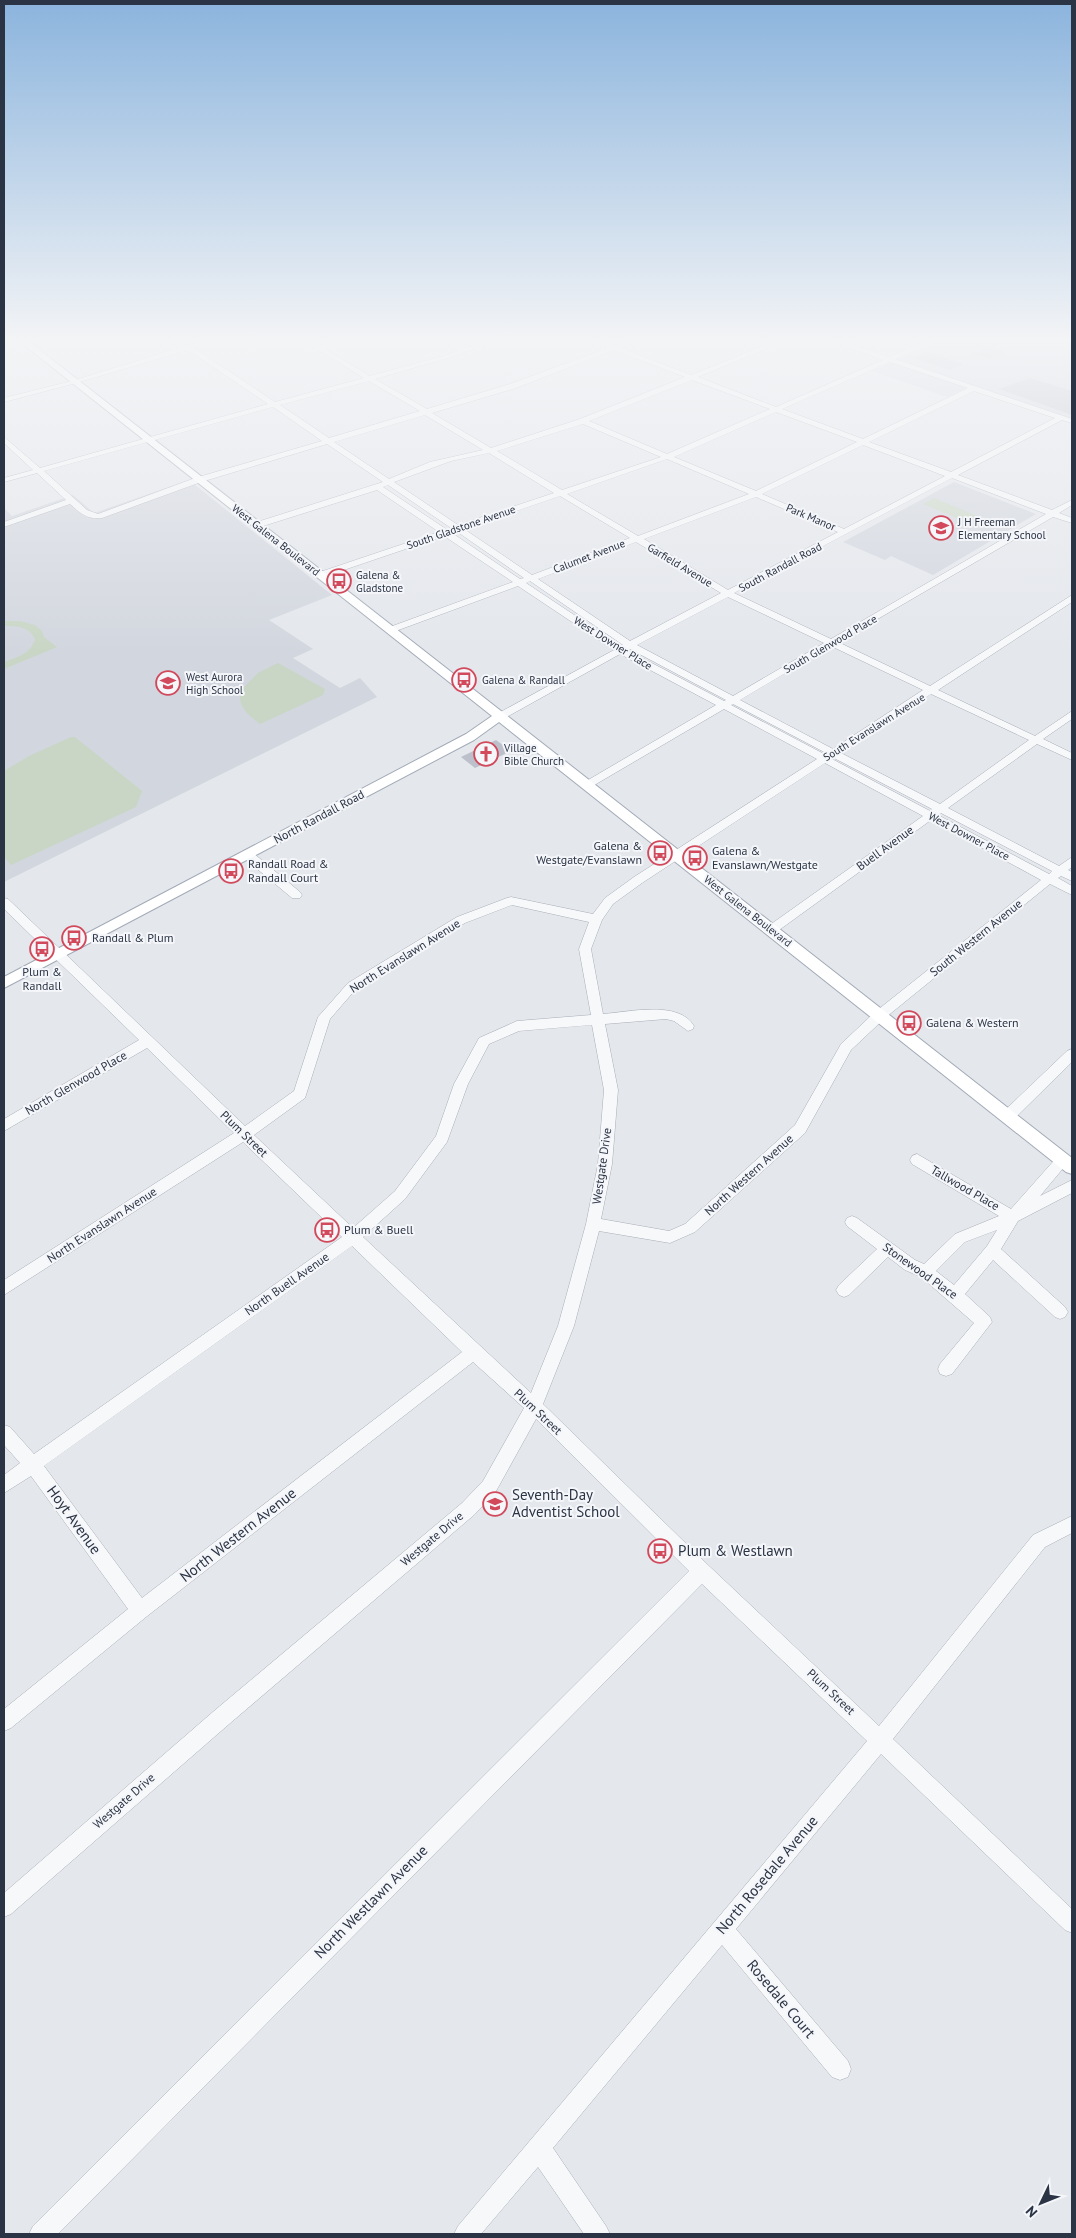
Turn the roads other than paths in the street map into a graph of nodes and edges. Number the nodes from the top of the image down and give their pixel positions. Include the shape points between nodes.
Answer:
1 (10, 444) edge
2 (131, 444) edge
3 (153, 444) edge
4 (332, 444) edge
5 (479, 444) edge
6 (510, 444) edge
7 (638, 444) edge
8 (696, 444) edge
9 (857, 444) edge
10 (868, 444) edge
11 (1011, 444) edge
12 (317, 445) joint
13 (490, 451) junction
14 (667, 457) junction
15 (38, 470) junction
16 (952, 476) junction
17 (4, 480) edge
18 (198, 480) junction
19 (390, 483) junction
20 (378, 486) junction
21 (561, 493) junction
22 (756, 494) junction
23 (71, 501) junction
24 (1072, 502) edge
25 (1052, 514) junction
26 (1072, 521) edge
27 (4, 525) edge
28 (257, 525) junction
29 (458, 528) junction
30 (845, 532) junction
31 (445, 533) junction
32 (636, 538) junction
33 (320, 575) junction
34 (530, 578) junction
35 (520, 582) junction
36 (729, 594) junction
37 (1072, 598) edge
38 (390, 630) junction
39 (832, 643) junction
40 (630, 644) junction
41 (620, 650) junction
42 (932, 690) junction
43 (734, 700) junction
44 (723, 706) junction
45 (1072, 714) edge
46 (499, 717) junction
47 (1036, 740) junction
48 (833, 753) junction
49 (1072, 757) edge
50 (823, 759) junction
51 (587, 785) junction
52 (941, 808) junction
53 (930, 816) junction
54 (248, 855) junction
55 (676, 855) junction
56 (1072, 861) edge
57 (1061, 871) junction
58 (1072, 876) edge
59 (1050, 879) junction
60 (1072, 891) edge
61 (296, 895) dead end
62 (4, 902) edge
63 (596, 919) junction
64 (771, 930) junction
65 (58, 955) junction
66 (4, 984) edge
67 (880, 1015) junction
68 (596, 1020) junction
69 (688, 1026) dead end
70 (148, 1041) junction
71 (1072, 1054) edge
72 (1008, 1116) junction
73 (4, 1126) edge
74 (244, 1134) junction
75 (917, 1160) dead end
76 (1068, 1163) edge
77 (1072, 1186) edge
78 (1013, 1217) junction
79 (852, 1222) dead end
80 (593, 1224) junction
81 (353, 1237) junction
82 (887, 1248) junction
83 (992, 1250) junction
84 (926, 1272) junction
85 (4, 1288) edge
86 (844, 1290) dead end
87 (955, 1295) junction
88 (1060, 1312) dead end
89 (474, 1352) junction
90 (946, 1369) dead end
91 (534, 1406) junction
92 (4, 1433) edge
93 (33, 1464) junction
94 (4, 1485) edge
95 (1072, 1524) edge
96 (702, 1571) junction
97 (140, 1611) junction
98 (4, 1721) edge
99 (881, 1739) junction
100 (4, 1907) edge
101 (1072, 1923) edge
102 (722, 1929) junction
103 (840, 2069) dead end
104 (538, 2147) junction
105 (41, 2234) edge
106 (466, 2234) edge
107 (598, 2234) edge

1 - 15 street
2 - 15 street
3 - 18 main road, West Galena Boulevard
4 - 19 street, West Downer Place
5 - 13 street, Garfield Avenue
6 - 13 street
7 - 14 street, Park Manor
8 - 14 street, South Gladstone Avenue
9 - 22 street, Calumet Avenue
10 - 16 street
11 - 16 street, South Randall Road
12 - 18 street
12 - 20 street, West Downer Place
13 - 19 street via 481,457
13 - 21 street, Garfield Avenue
14 - 21 street, South Gladstone Avenue
14 - 22 street, Park Manor
15 - 17 street
15 - 23 street
16 - 25 street
16 - 30 street, South Randall Road
18 - 23 street via 99,516 89,515
18 - 28 main road, West Galena Boulevard
19 - 20 street
19 - 29 street, West Downer Place
20 - 28 street
20 - 31 street, West Downer Place
21 - 29 street, South Gladstone Avenue
21 - 32 street, Garfield Avenue
22 - 30 street, Park Manor
22 - 32 street, Calumet Avenue
23 - 27 street
24 - 25 street, South Glenwood Place
25 - 26 street
25 - 39 street, South Glenwood Place
28 - 33 main road, West Galena Boulevard
29 - 31 street, South Gladstone Avenue
29 - 34 street, West Downer Place
30 - 36 street, South Randall Road
31 - 33 street, South Gladstone Avenue
31 - 35 street, West Downer Place
32 - 34 street, Calumet Avenue
32 - 36 street, Garfield Avenue
33 - 38 main road, West Galena Boulevard
34 - 35 street, Calumet Avenue
34 - 40 street, West Downer Place
35 - 38 street, Calumet Avenue
35 - 41 street, West Downer Place
36 - 39 street, Garfield Avenue
36 - 40 street, South Randall Road
37 - 42 street, South Evanslawn Avenue
38 - 46 main road, West Galena Boulevard
39 - 42 street, Garfield Avenue
39 - 43 street, South Glenwood Place
40 - 41 street, South Randall Road
40 - 43 street, West Downer Place
41 - 44 street, West Downer Place
41 - 46 street, South Randall Road
42 - 47 street, Garfield Avenue
42 - 48 street, South Evanslawn Avenue
43 - 44 street, South Glenwood Place
43 - 48 street, West Downer Place
44 - 50 street, West Downer Place
44 - 51 street, South Glenwood Place
45 - 47 street, Buell Avenue
46 - 51 main road, West Galena Boulevard
46 - 54 main road, North Randall Road via 470,737
47 - 49 street, Garfield Avenue
47 - 52 street, Buell Avenue
48 - 50 street, South Evanslawn Avenue
48 - 52 street, West Downer Place
50 - 53 street, West Downer Place
50 - 55 street, South Evanslawn Avenue
51 - 55 main road, West Galena Boulevard
52 - 53 street, Buell Avenue
52 - 57 street, West Downer Place
53 - 59 street, West Downer Place
53 - 64 street, Buell Avenue
54 - 61 street
54 - 65 main road, North Randall Road
55 - 63 street, Westgate Drive via 610,901
55 - 64 main road, West Galena Boulevard
56 - 57 street, South Western Avenue
57 - 58 street, West Downer Place
57 - 59 street, South Western Avenue
59 - 60 street, West Downer Place
59 - 67 street, South Western Avenue
62 - 65 street, Plum Street
63 - 68 street, Westgate Drive via 585,949
63 - 74 street, North Evanslawn Avenue via 512,901 462,920 360,981 324,1016 300,1094
64 - 67 main road, West Galena Boulevard
65 - 66 main road, North Randall Road
65 - 70 street, Plum Street
67 - 72 main road, West Galena Boulevard
67 - 80 street, North Western Avenue via 846,1047 800,1129 690,1228 670,1237
68 - 69 street, North Buell Avenue via 666,1014 679,1018
68 - 80 street, Westgate Drive via 611,1090 604,1164
68 - 81 street, North Buell Avenue via 517,1026 484,1041 460,1084 442,1138 400,1195
70 - 73 street, North Glenwood Place
70 - 74 street, Plum Street
71 - 72 street
72 - 76 main road, West Galena Boulevard
74 - 81 street, Plum Street
74 - 85 street, North Evanslawn Avenue
75 - 78 street, Tallwood Place
76 - 78 street
77 - 78 street
78 - 83 street
78 - 84 street via 960,1238
79 - 82 street, Stonewood Place
80 - 91 street, Westgate Drive via 566,1326
81 - 89 street, Plum Street
81 - 93 street, North Buell Avenue
82 - 84 street, Stonewood Place
82 - 86 street
83 - 87 street
83 - 88 street
84 - 87 street, Stonewood Place
87 - 90 street, Stonewood Place via 984,1322
89 - 91 street, Plum Street
89 - 97 street, North Western Avenue
91 - 96 street, Plum Street
91 - 100 street, Westgate Drive via 489,1487 468,1508
92 - 93 street, Hoyt Avenue
93 - 94 street, North Buell Avenue
93 - 97 street, Hoyt Avenue
95 - 99 street, North Rosedale Avenue via 1039,1541
96 - 99 street, Plum Street
96 - 105 street, North Westlawn Avenue
97 - 98 street, North Western Avenue
99 - 101 street, Plum Street
99 - 102 street, North Rosedale Avenue
102 - 103 street, Rosedale Court
102 - 104 street, North Rosedale Avenue
104 - 106 street, North Rosedale Avenue
104 - 107 street

